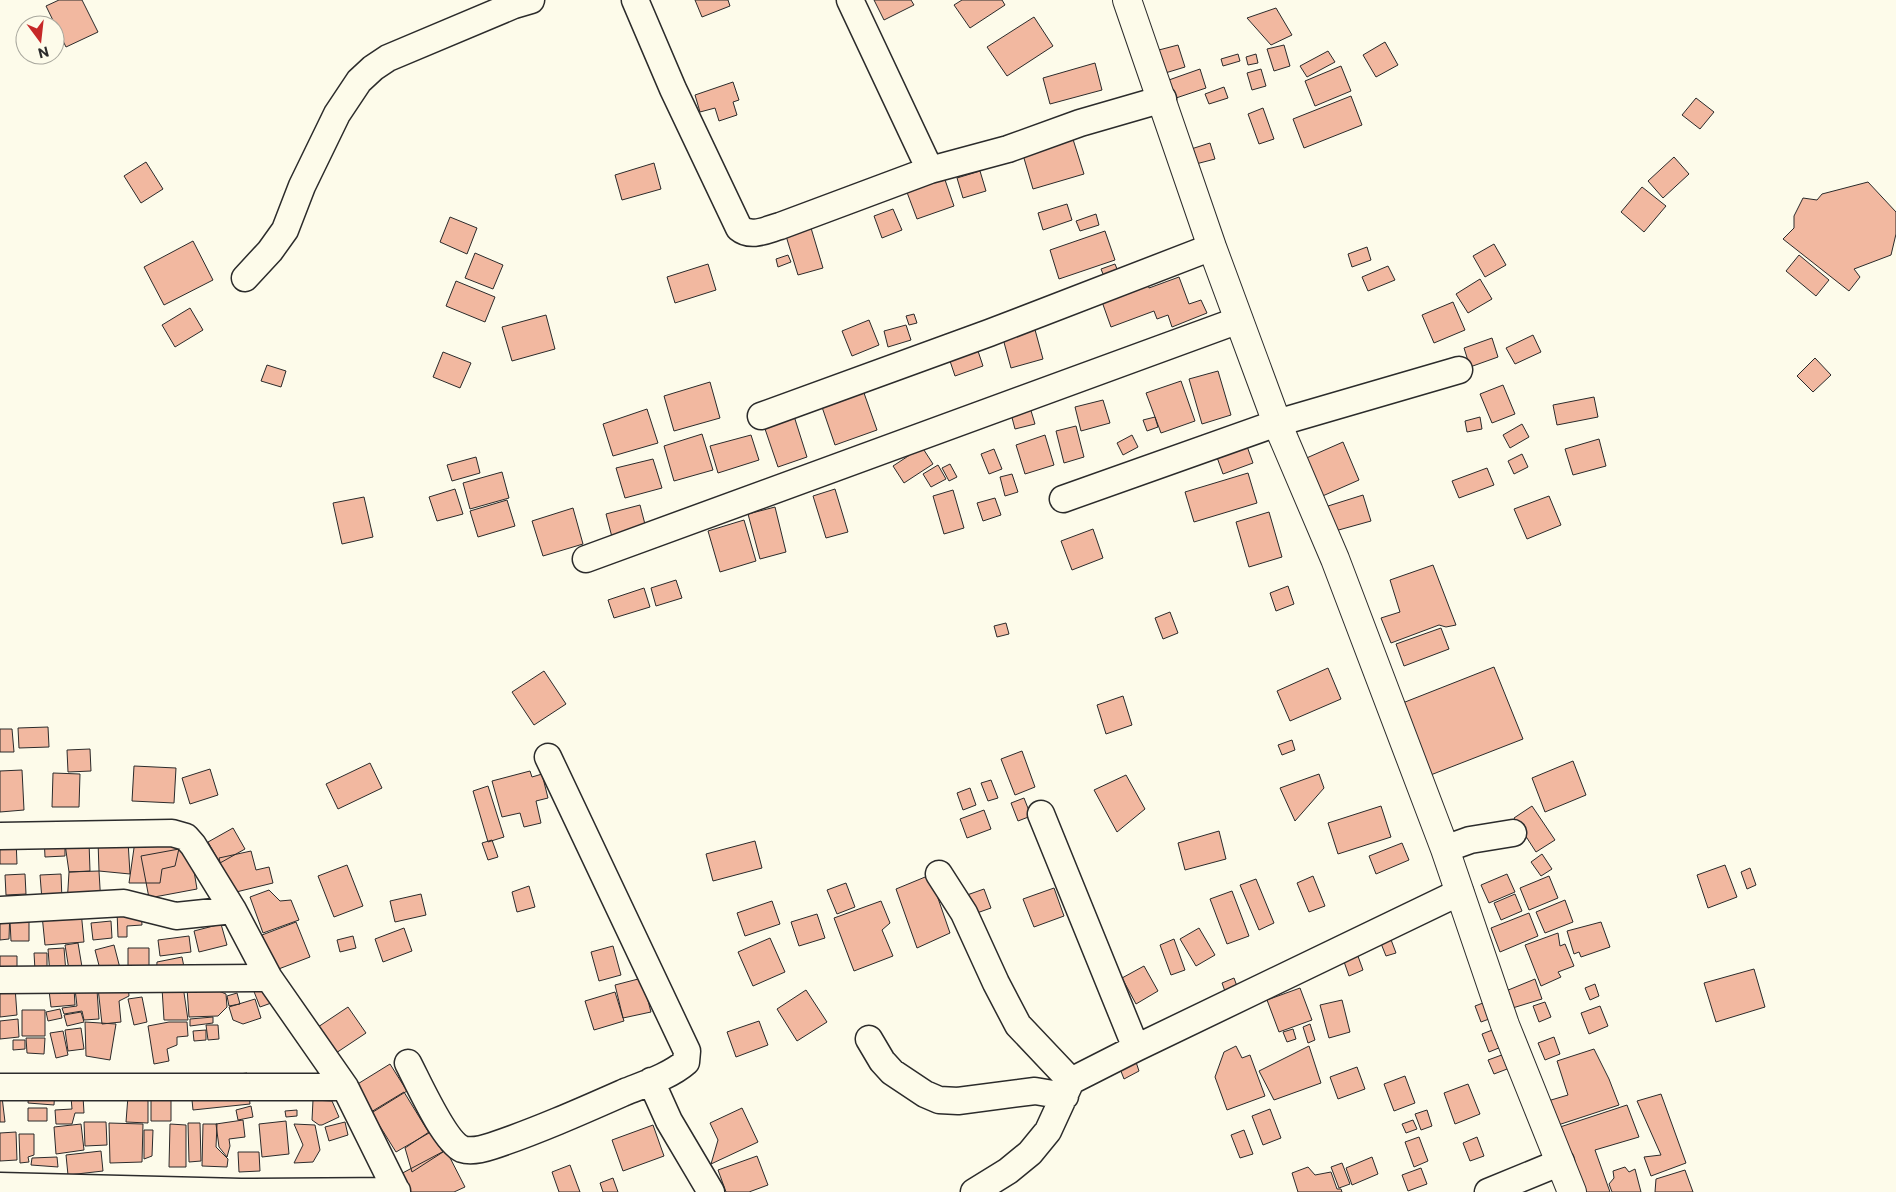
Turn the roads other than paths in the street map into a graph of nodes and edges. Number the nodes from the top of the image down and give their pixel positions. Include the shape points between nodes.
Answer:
1 (531, 0) edge
2 (635, 0) edge
3 (850, 0) edge
4 (1128, 0) edge
5 (1163, 99) junction
6 (930, 170) junction
7 (1212, 247) junction
8 (245, 278) dead end
9 (1239, 320) junction
10 (1459, 370) dead end
11 (761, 416) dead end
12 (1277, 423) junction
13 (1063, 499) dead end
14 (586, 559) dead end
15 (548, 757) dead end
16 (1041, 814) dead end
17 (1513, 833) dead end
18 (0, 836) edge
19 (1445, 850) junction
20 (939, 874) dead end
21 (1460, 892) junction
22 (0, 910) edge
23 (233, 910) junction
24 (269, 978) junction
25 (0, 980) edge
26 (869, 1039) dead end
27 (1136, 1048) junction
28 (408, 1063) dead end
29 (650, 1082) junction
30 (0, 1087) edge
31 (345, 1087) junction
32 (1068, 1088) junction
33 (1561, 1162) junction
34 (0, 1186) edge
35 (397, 1192) edge
36 (711, 1192) edge
37 (974, 1192) edge
38 (1488, 1192) edge
39 (1572, 1192) edge

1 - 8 street via 388,58 359,81 337,114 285,230 270,252
2 - 6 street via 677,98 739,228 744,232 756,233 780,226
3 - 6 street
4 - 5 main road
5 - 6 street via 1008,149
5 - 7 main road
7 - 9 main road
7 - 11 street
9 - 12 main road
9 - 14 street
10 - 12 street
12 - 13 street
12 - 19 main road via 1335,559
15 - 29 street via 687,1051 686,1062
16 - 27 street
17 - 19 street via 1486,836
18 - 23 street via 181,834 193,845
19 - 21 main road
20 - 32 street via 964,913 1018,1025
21 - 27 street
21 - 33 main road via 1505,1025
22 - 23 street via 124,903 176,916
23 - 24 street
24 - 25 street
24 - 31 street
26 - 32 street via 892,1072 939,1100 958,1101
27 - 32 street
28 - 29 street via 448,1136 460,1148 469,1151 490,1147
29 - 36 street
30 - 31 street
31 - 35 street
32 - 37 street via 1048,1131 1030,1153
33 - 38 street
33 - 39 main road
34 - 35 street

